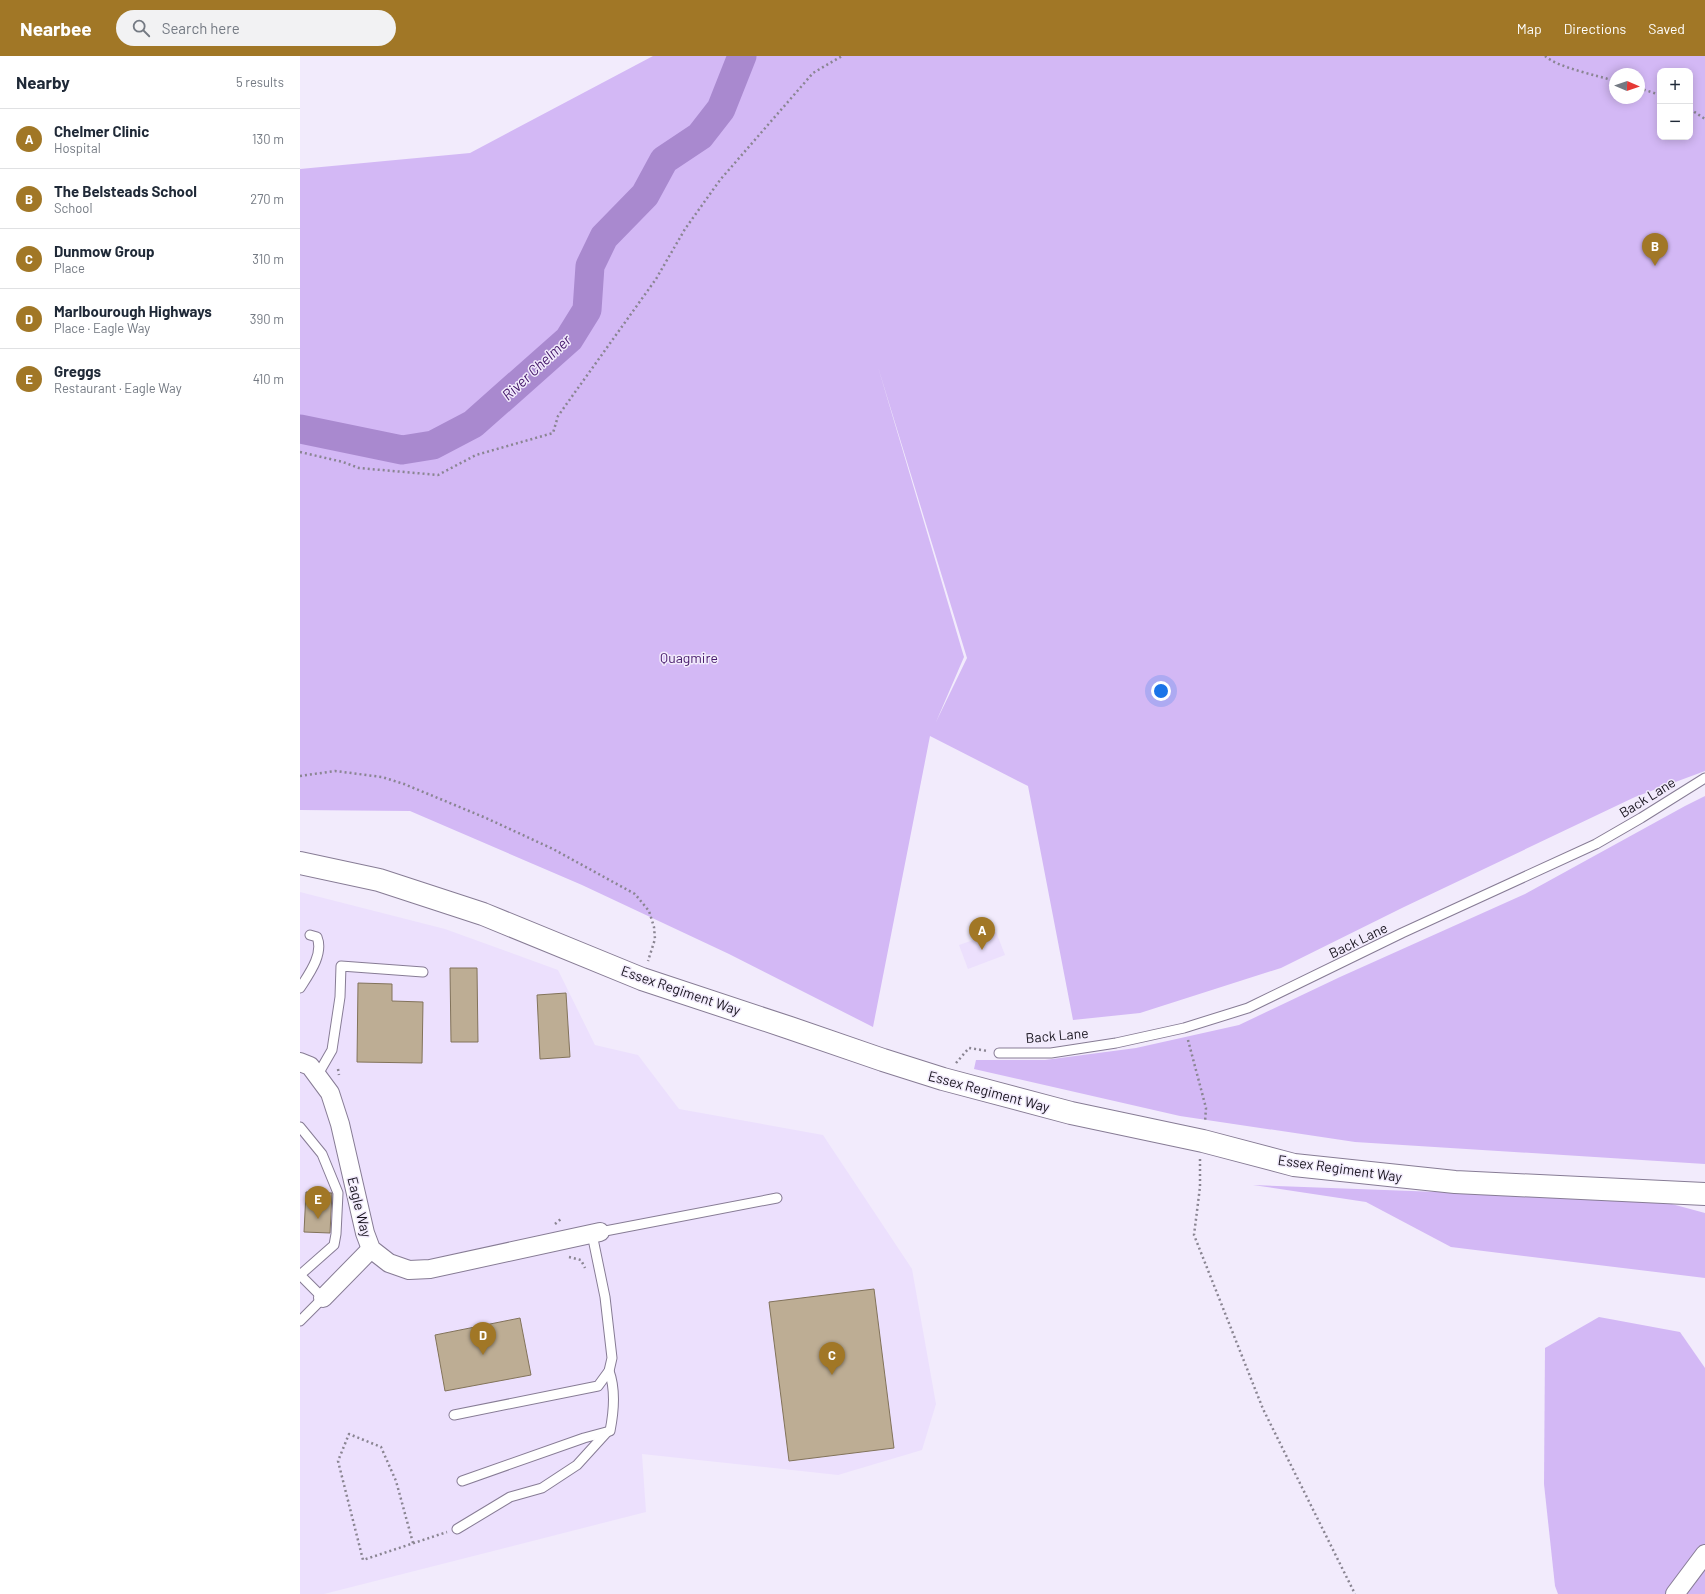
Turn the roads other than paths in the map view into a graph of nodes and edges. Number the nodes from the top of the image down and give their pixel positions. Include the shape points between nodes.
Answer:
1 (1705, 778) edge
2 (300, 863) edge
3 (310, 935) dead end
4 (423, 972) dead end
5 (300, 988) edge
6 (999, 1053) road end
7 (300, 1062) edge
8 (317, 1076) junction
9 (300, 1127) edge
10 (1705, 1194) edge
11 (777, 1198) dead end
12 (596, 1233) junction
13 (371, 1249) junction
14 (300, 1275) edge
15 (323, 1298) junction
16 (300, 1321) edge
17 (609, 1371) junction
18 (454, 1415) dead end
19 (607, 1432) junction
20 (462, 1481) dead end
21 (457, 1529) road end
22 (1705, 1554) edge
23 (1675, 1594) edge

1 - 6 lane, Back Lane via 1596,844 1402,933 1248,1008 1184,1028 1116,1043 1051,1053
2 - 10 highway, Essex Regiment Way via 379,880 483,914 642,979 943,1079 1071,1113 1202,1141 1294,1165 1440,1181
3 - 5 lane via 317,938 319,943 314,968
4 - 8 lane via 341,966 340,997 332,1050
7 - 8 street, Eagle Way via 310,1066
8 - 13 street, Eagle Way via 330,1093 340,1124
9 - 14 lane via 322,1154 338,1193 334,1245
11 - 12 lane
12 - 13 street, Eagle Way via 430,1269 409,1270 389,1264
12 - 17 lane via 610,1333 612,1358
13 - 15 street
14 - 15 lane
15 - 16 lane
17 - 18 lane via 598,1386
17 - 19 lane via 614,1410 610,1431
19 - 20 lane
19 - 21 lane via 577,1465 542,1488 510,1497
22 - 23 street

